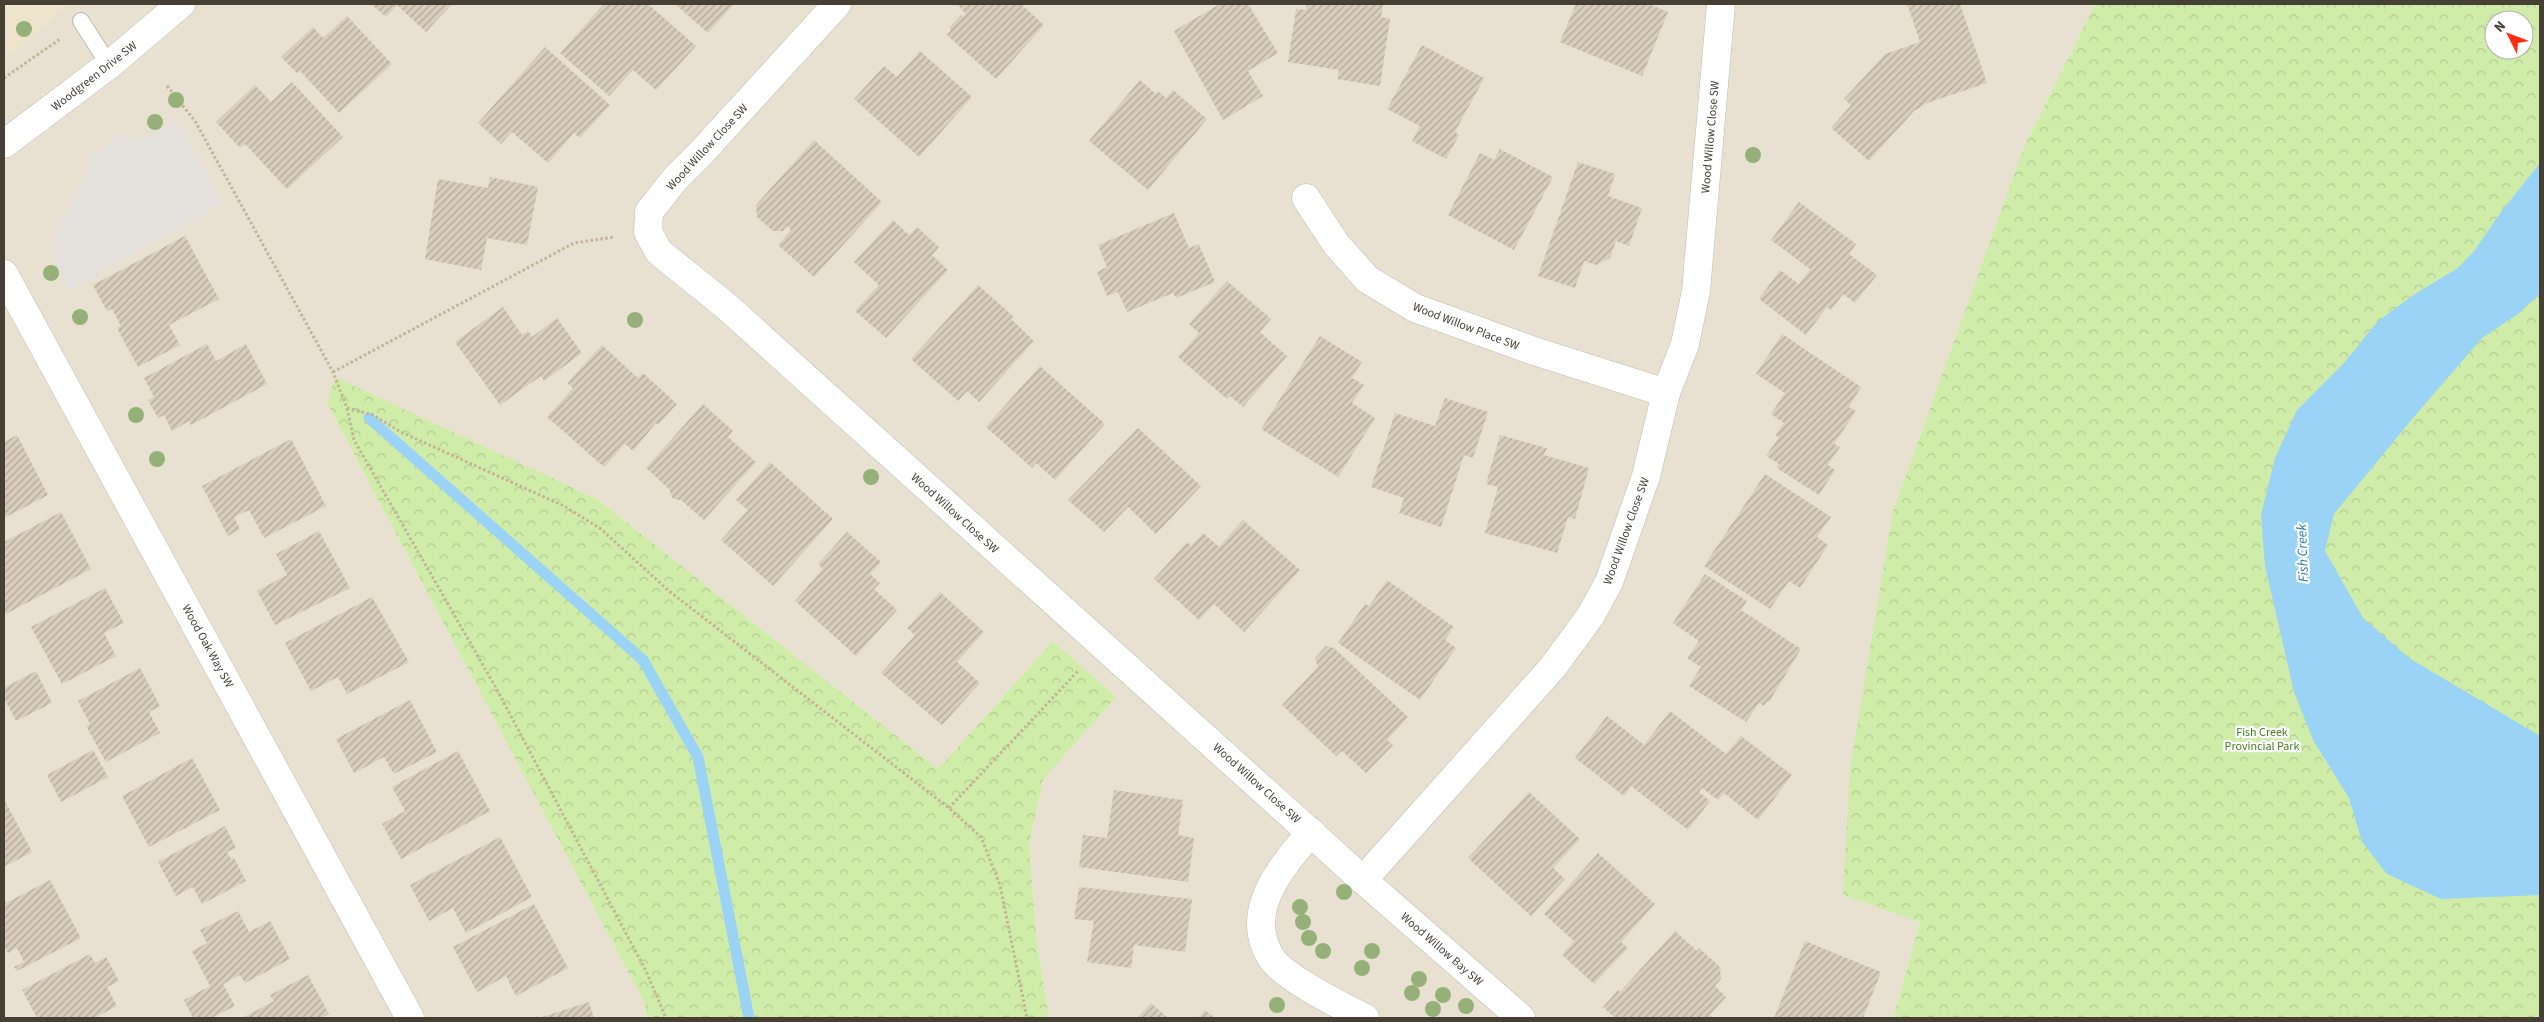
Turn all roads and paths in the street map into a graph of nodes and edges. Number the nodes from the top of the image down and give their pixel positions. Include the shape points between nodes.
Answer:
1 (181, 4) edge
2 (837, 4) edge
3 (1721, 4) edge
4 (81, 21) dead end
5 (61, 39) dead end
6 (109, 65) junction
7 (4, 78) edge
8 (167, 86) dead end
9 (4, 144) edge
10 (1306, 198) dead end
11 (648, 232) junction
12 (4, 274) edge
13 (333, 372) junction
14 (1666, 392) junction
15 (347, 408) junction
16 (1102, 645) junction
17 (949, 808) junction
18 (1311, 832) junction
19 (1363, 880) junction
20 (410, 1018) edge
21 (666, 1018) edge
22 (1027, 1018) edge
23 (1365, 1018) edge
24 (1521, 1018) edge

1 - 6 street, Woodgreen Drive SW
2 - 11 street, Wood Willow Close SW via 675,179 649,212
3 - 14 street, Wood Willow Close SW via 1696,291 1685,344
4 - 6 lane
5 - 7 path
6 - 9 street, Woodgreen Drive SW
8 - 13 path via 194,121
10 - 14 street, Wood Willow Place SW via 1336,244 1367,278 1415,308 1531,350
11 - 13 path via 574,243
11 - 16 street, Wood Willow Close SW via 659,252 725,305
12 - 20 street, Wood Oak Way SW
13 - 15 path
14 - 19 street, Wood Willow Close SW via 1643,485 1610,582 1591,615 1554,667
15 - 17 path via 373,415 401,432 564,506 601,529 669,591
15 - 21 path via 354,440 494,686 646,971
16 - 17 path
16 - 18 street, Wood Willow Close SW
17 - 22 path via 981,837 1000,885
18 - 19 street, Wood Willow Close SW
18 - 23 street via 1282,866 1264,901 1261,932 1273,960 1300,982
19 - 24 street, Wood Willow Bay SW

